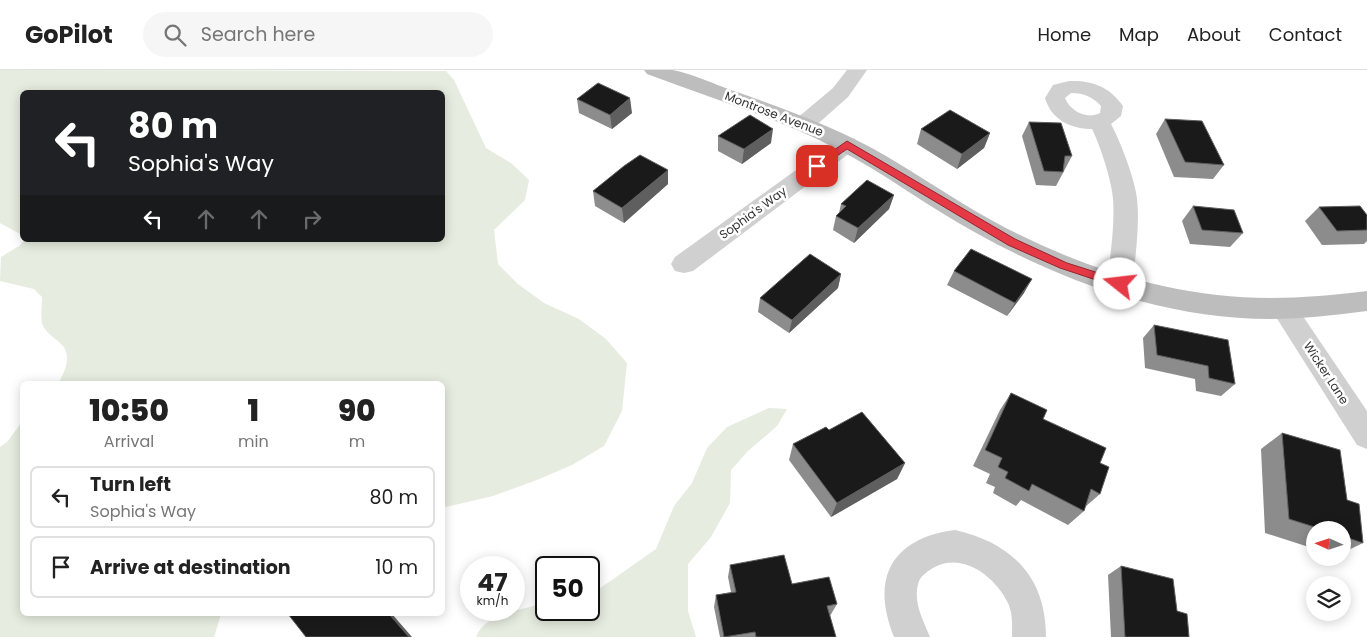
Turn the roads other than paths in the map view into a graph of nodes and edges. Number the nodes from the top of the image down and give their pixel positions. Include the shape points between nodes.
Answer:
1 (654, 70) edge
2 (857, 70) edge
3 (1099, 121) dead end
4 (804, 124) junction
5 (847, 144) junction
6 (684, 264) dead end
7 (1120, 284) junction
8 (1367, 301) edge
9 (1285, 310) junction
10 (1367, 436) edge
11 (913, 637) edge
12 (1029, 637) edge

1 - 4 main road, Montrose Avenue
2 - 4 street via 845,87
3 - 7 street via 1109,141 1125,197
4 - 5 main road, Montrose Avenue
5 - 6 street, Sophia's Way
5 - 7 main road, Montrose Avenue via 1012,242 1063,266
7 - 9 main road, Montrose Avenue via 1210,304
8 - 9 main road, Montrose Avenue
9 - 10 street, Wicker Lane
11 - 12 street via 905,624 900,599 902,580 907,570 922,555 945,547 960,547 978,552 1008,572 1028,608

